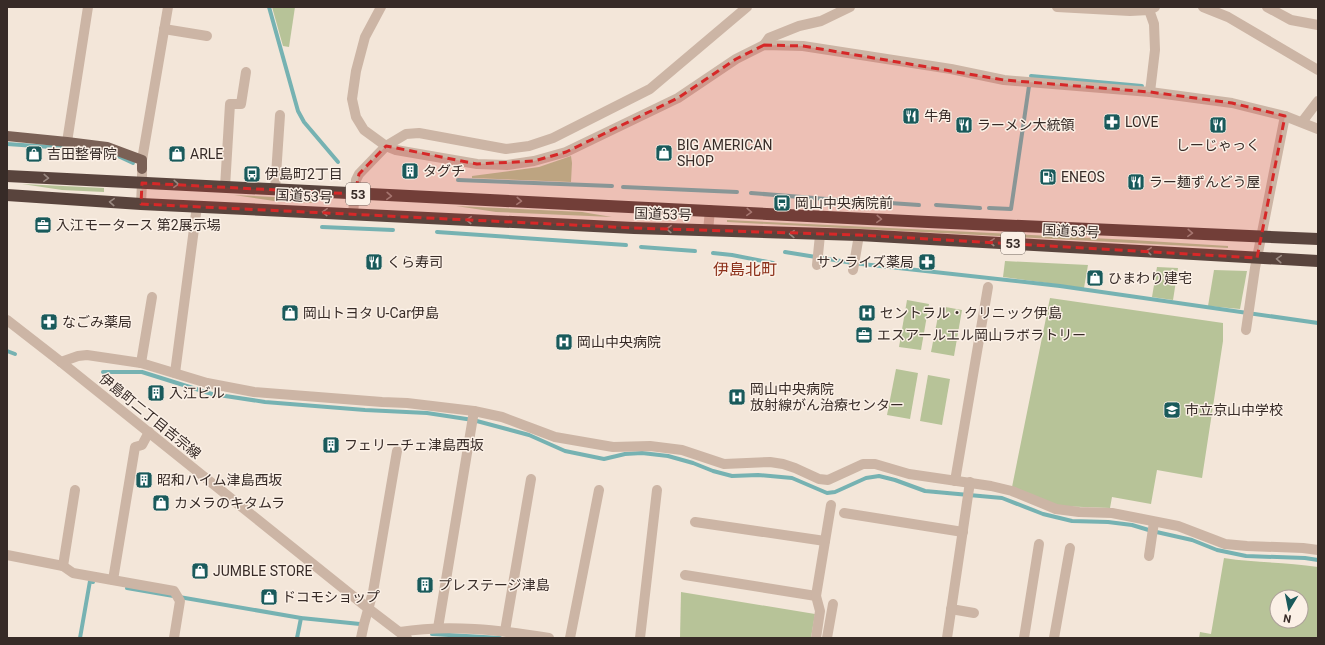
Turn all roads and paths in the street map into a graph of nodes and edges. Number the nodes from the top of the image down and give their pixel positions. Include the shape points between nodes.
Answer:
1 (88, 7) edge
2 (168, 7) edge
3 (381, 7) edge
4 (747, 7) edge
5 (850, 7) edge
6 (1057, 7) edge
7 (1203, 7) edge
8 (1267, 7) edge
9 (1151, 8) edge
10 (1318, 25) edge
11 (164, 29) junction
12 (207, 36) dead end
13 (764, 45) junction
14 (1318, 70) edge
15 (246, 72) dead end
16 (1150, 92) junction
17 (1318, 101) edge
18 (280, 115) dead end
19 (1285, 116) junction
20 (1302, 122) junction
21 (1318, 129) edge
22 (7, 136) edge
23 (67, 142) junction
24 (386, 146) junction
25 (142, 165) junction
26 (7, 176) edge
27 (142, 182) junction
28 (225, 186) junction
29 (275, 190) junction
30 (355, 194) junction
31 (7, 195) edge
32 (141, 204) junction
33 (197, 206) junction
34 (710, 210) junction
35 (353, 214) junction
36 (708, 231) junction
37 (820, 235) junction
38 (859, 235) junction
39 (1262, 236) junction
40 (1318, 239) edge
41 (1258, 258) junction
42 (817, 260) dead end
43 (1318, 261) edge
44 (854, 265) dead end
45 (988, 288) dead end
46 (152, 297) dead end
47 (7, 320) edge
48 (1246, 330) dead end
49 (62, 362) junction
50 (141, 363) junction
51 (175, 373) junction
52 (473, 413) junction
53 (149, 432) junction
54 (397, 451) dead end
55 (531, 479) dead end
56 (955, 481) junction
57 (970, 484) junction
58 (75, 490) dead end
59 (599, 490) dead end
60 (656, 490) dead end
61 (831, 505) dead end
62 (844, 513) dead end
63 (695, 522) dead end
64 (1154, 523) junction
65 (963, 532) junction
66 (825, 541) junction
67 (1039, 544) dead end
68 (1070, 548) dead end
69 (1318, 550) edge
70 (7, 555) edge
71 (1149, 556) dead end
72 (63, 566) junction
73 (685, 575) dead end
74 (113, 580) junction
75 (816, 596) junction
76 (833, 604) dead end
77 (369, 609) junction
78 (951, 609) junction
79 (974, 613) dead end
80 (438, 628) junction
81 (505, 631) junction
82 (404, 635) edge
83 (174, 638) edge
84 (361, 638) edge
85 (549, 638) edge
86 (570, 638) edge
87 (640, 638) edge
88 (816, 638) edge
89 (828, 638) edge
90 (947, 638) edge
91 (1024, 638) edge
92 (1054, 638) edge

1 - 23 street
2 - 11 street
3 - 24 street via 364,37 352,99 356,117 364,130
4 - 24 street via 650,89 554,138 530,146 506,149 419,133 406,134
5 - 13 street via 821,21 769,38
6 - 9 street via 1130,11
7 - 14 street via 1228,17
8 - 10 street via 1292,20
9 - 16 street via 1155,50
11 - 12 street
11 - 25 street
13 - 16 street via 803,46 1004,80
13 - 24 street via 736,59 678,98 566,152 534,161 507,165 477,164
15 - 28 street via 241,104 230,104
16 - 19 street via 1232,103
17 - 20 street
18 - 29 street
19 - 20 street
19 - 39 street
20 - 21 street
22 - 23 main road
23 - 25 main road via 107,147
24 - 30 street via 359,174
25 - 27 street
26 -> 27 highway, 国道53号 / 53
27 -> 28 highway, 国道53号 / 53
27 - 32 street
28 - 29 highway, 国道53号 / 53
29 - 30 highway, 国道53号 / 53
30 -> 34 highway, 国道53号 / 53
30 - 35 street
32 -> 31 highway, 国道53号 / 53
32 - 33 highway, 国道53号 / 53
35 -> 33 highway, 国道53号 / 53
33 - 51 street
34 - 36 street
34 -> 39 highway, 国道53号 / 53
36 -> 35 highway, 国道53号 / 53
37 -> 36 highway, 国道53号 / 53
37 - 38 highway, 国道53号 / 53
37 - 42 street
41 -> 38 highway, 国道53号 / 53
38 - 44 street
39 - 40 highway, 国道53号 / 53
39 - 41 street
43 -> 41 highway, 国道53号 / 53
41 - 48 street
45 - 56 street
46 - 50 street
47 - 49 street, 伊島町二丁目吉宗線
49 - 50 street via 87,355
49 - 53 street, 伊島町二丁目吉宗線
50 - 51 street
51 - 52 street via 207,383 254,392 407,403
52 - 56 street via 502,417 555,437 612,447 650,446 682,450 724,464 783,464 824,481 862,464
52 - 80 street
53 - 74 street via 142,445 135,446
53 - 77 street, 伊島町二丁目吉宗線
54 - 77 street
55 - 81 street
56 - 57 street
57 - 64 street via 1012,491 1056,509 1112,512
57 - 65 street
58 - 72 street
59 - 86 street
60 - 87 street
61 - 66 street
62 - 65 street
63 - 66 street
64 - 69 street via 1178,526 1225,544
64 - 71 street
65 - 78 street
66 - 75 street
67 - 91 street
68 - 92 street
70 - 72 street
72 - 74 street via 73,573
73 - 75 street
74 - 83 street via 174,591 178,598
75 - 88 street via 820,611
76 - 89 street
77 - 82 street, 伊島町二丁目吉宗線
77 - 84 street
78 - 79 street
78 - 90 street
80 - 81 street
80 - 82 street via 420,629
81 - 85 street

